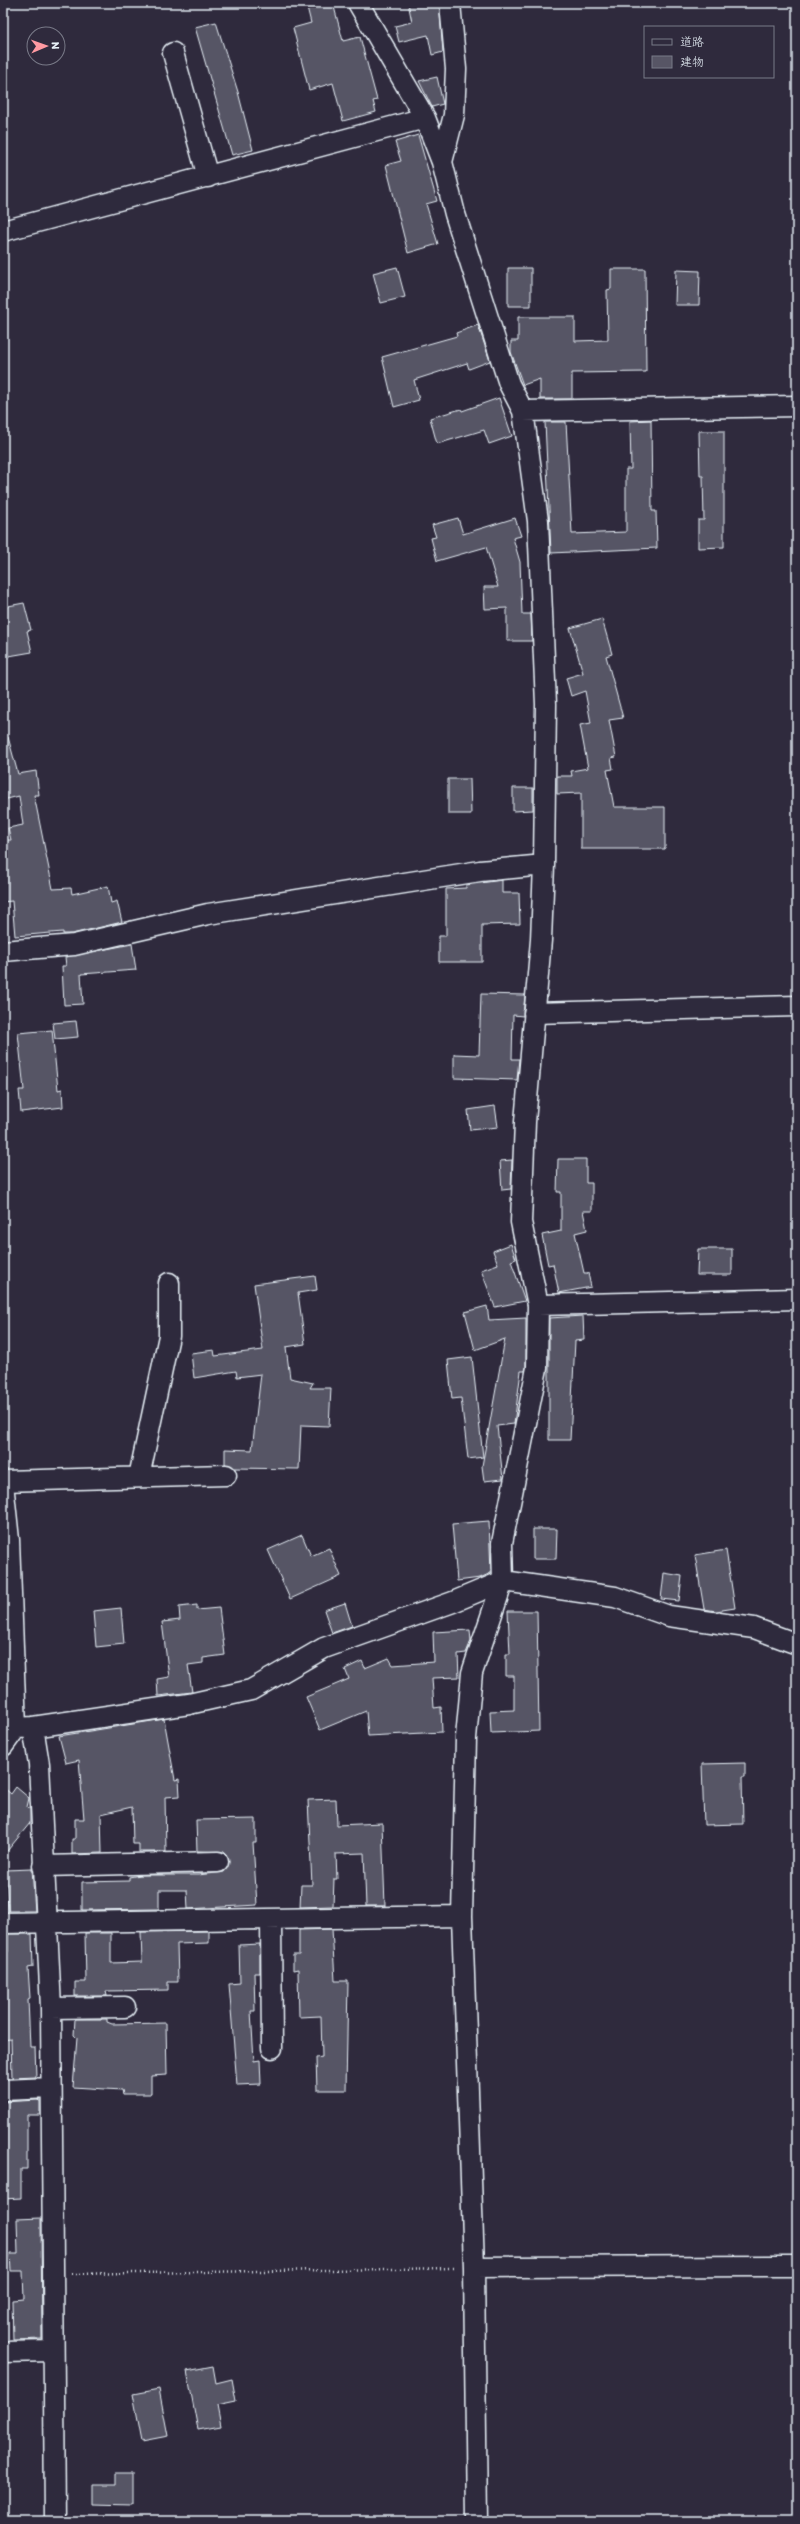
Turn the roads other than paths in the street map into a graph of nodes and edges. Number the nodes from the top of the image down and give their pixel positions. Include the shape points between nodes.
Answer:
1 (358, 3) edge
2 (450, 3) edge
3 (174, 53) dead end
4 (425, 118) junction
5 (442, 162) junction
6 (208, 176) junction
7 (3, 231) edge
8 (797, 406) edge
9 (523, 412) junction
10 (544, 865) junction
11 (3, 951) edge
12 (797, 1006) edge
13 (534, 1013) junction
14 (169, 1283) dead end
15 (797, 1299) edge
16 (538, 1305) junction
17 (226, 1475) dead end
18 (139, 1477) junction
19 (3, 1482) edge
20 (503, 1581) junction
21 (797, 1644) edge
22 (17, 1728) edge
23 (3, 1746) edge
24 (218, 1862) dead end
25 (43, 1866) junction
26 (462, 1916) junction
27 (271, 1919) junction
28 (3, 1923) edge
29 (48, 1923) junction
30 (125, 2007) dead end
31 (51, 2008) junction
32 (272, 2048) dead end
33 (50, 2088) junction
34 (3, 2090) edge
35 (797, 2266) edge
36 (474, 2267) junction
37 (53, 2351) junction
38 (3, 2352) edge
39 (55, 2521) edge
40 (477, 2521) edge

1 - 4 street
2 - 5 street via 456,69 454,115
3 - 6 street
4 - 5 street
4 - 6 street
5 - 9 street via 455,214 509,384
6 - 7 street
8 - 9 street
9 - 10 street via 538,521 546,704
10 - 11 street via 480,872 208,914 74,945
10 - 13 street via 541,940
12 - 13 street
13 - 16 street via 524,1122 522,1222
14 - 18 street via 169,1336
15 - 16 street
16 - 20 street via 537,1368 502,1543
17 - 18 street
18 - 19 street
19 - 22 street via 9,1540
20 - 21 street via 615,1596 669,1616 754,1628
20 - 22 street via 453,1602 324,1648 251,1690 189,1704
20 - 26 street via 472,1673 466,1738
22 - 23 street
22 - 25 street via 39,1764
24 - 25 street
25 - 29 street
26 - 27 street
26 - 36 street
27 - 29 street
27 - 32 street
28 - 29 street
29 - 31 street
30 - 31 street
31 - 33 street
33 - 34 street
33 - 37 street
35 - 36 street
36 - 40 street
37 - 38 street
37 - 39 street

